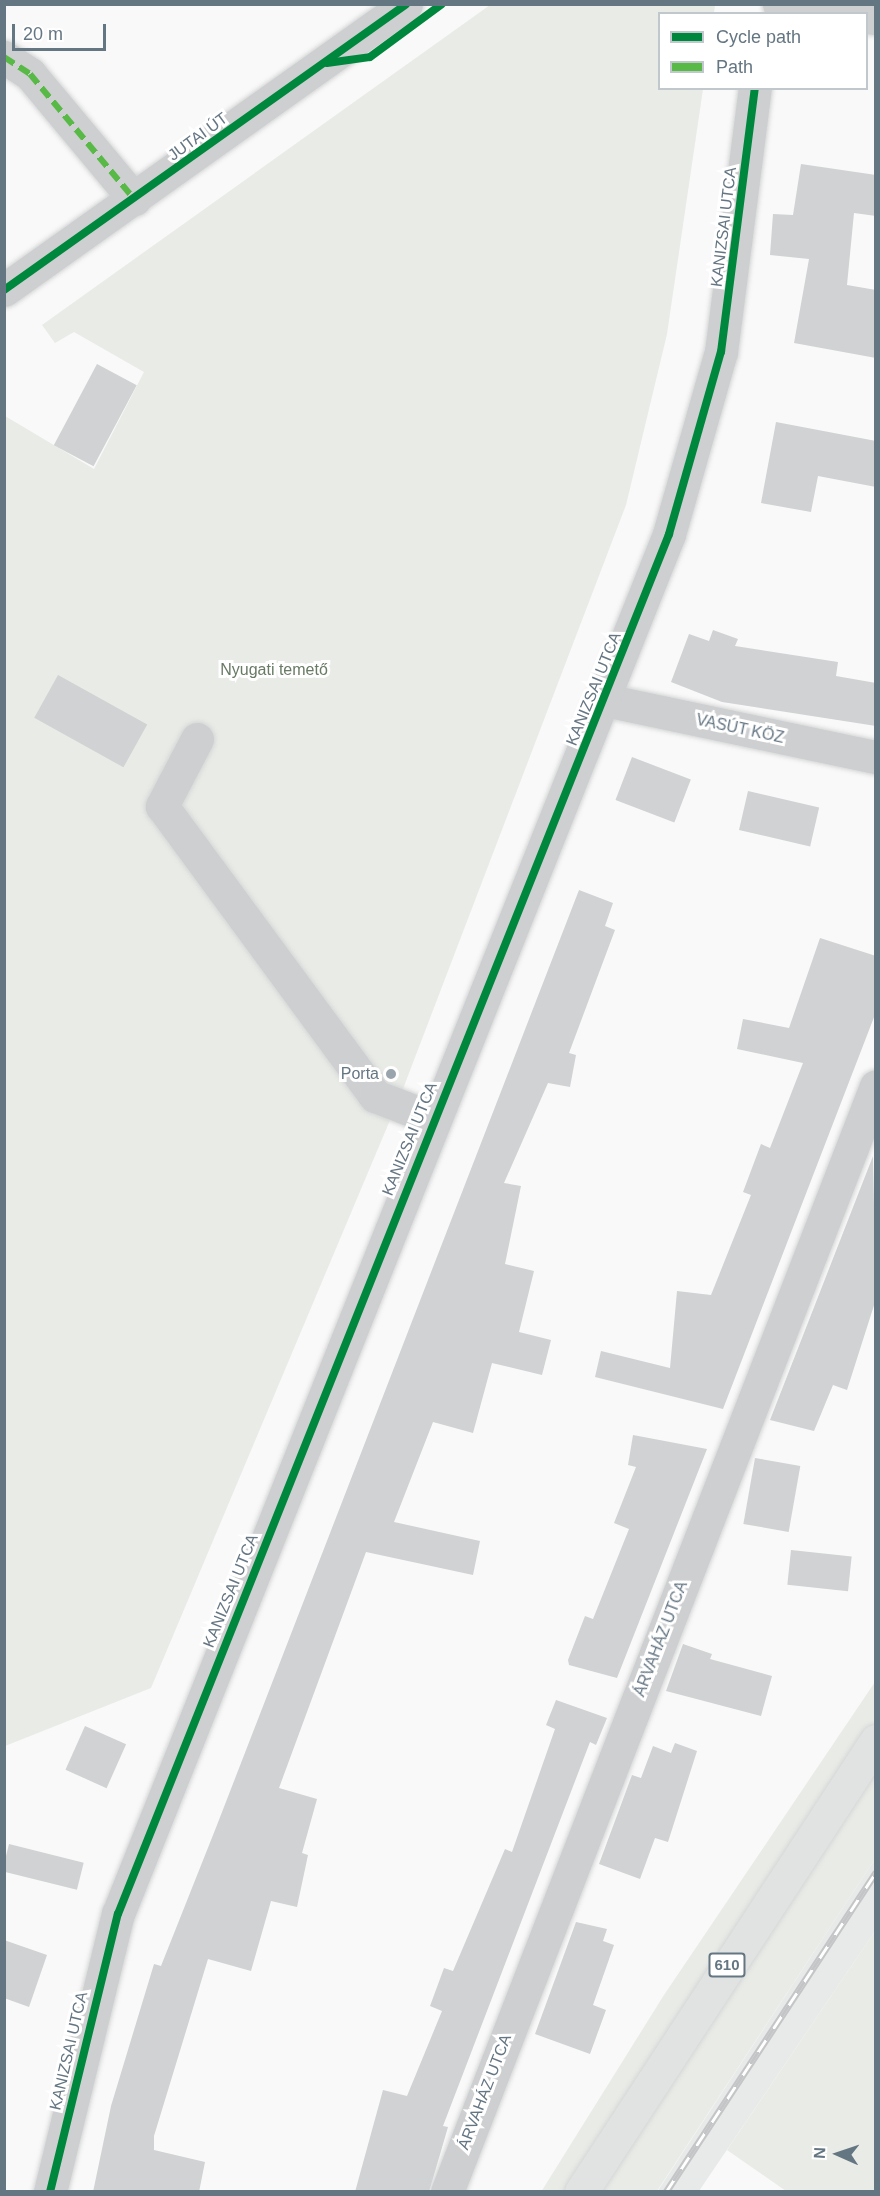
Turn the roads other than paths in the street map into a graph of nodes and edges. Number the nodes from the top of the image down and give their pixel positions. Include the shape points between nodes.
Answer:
1 (406, 4) edge
2 (779, 4) edge
3 (829, 12) edge
4 (4, 57) edge
5 (755, 90) edge
6 (134, 199) junction
7 (4, 290) edge
8 (605, 700) junction
9 (197, 739) dead end
10 (876, 757) edge
11 (876, 1086) edge
12 (432, 1118) junction
13 (876, 1741) edge
14 (50, 2192) edge
15 (447, 2192) edge
16 (581, 2192) edge

1 - 6 street, JUTAI ÚT
2 - 3 street
4 - 6 street via 30,74
5 - 8 street, KANIZSAI UTCA via 721,352 699,443
6 - 7 street, JUTAI ÚT
8 - 10 street, VASÚT KÖZ
8 - 12 street, KANIZSAI UTCA
9 - 12 street via 162,806 375,1096
11 - 15 street, ÁRVAHÁZ UTCA
12 - 14 street, KANIZSAI UTCA via 118,1914
13 - 16 main road, 610

